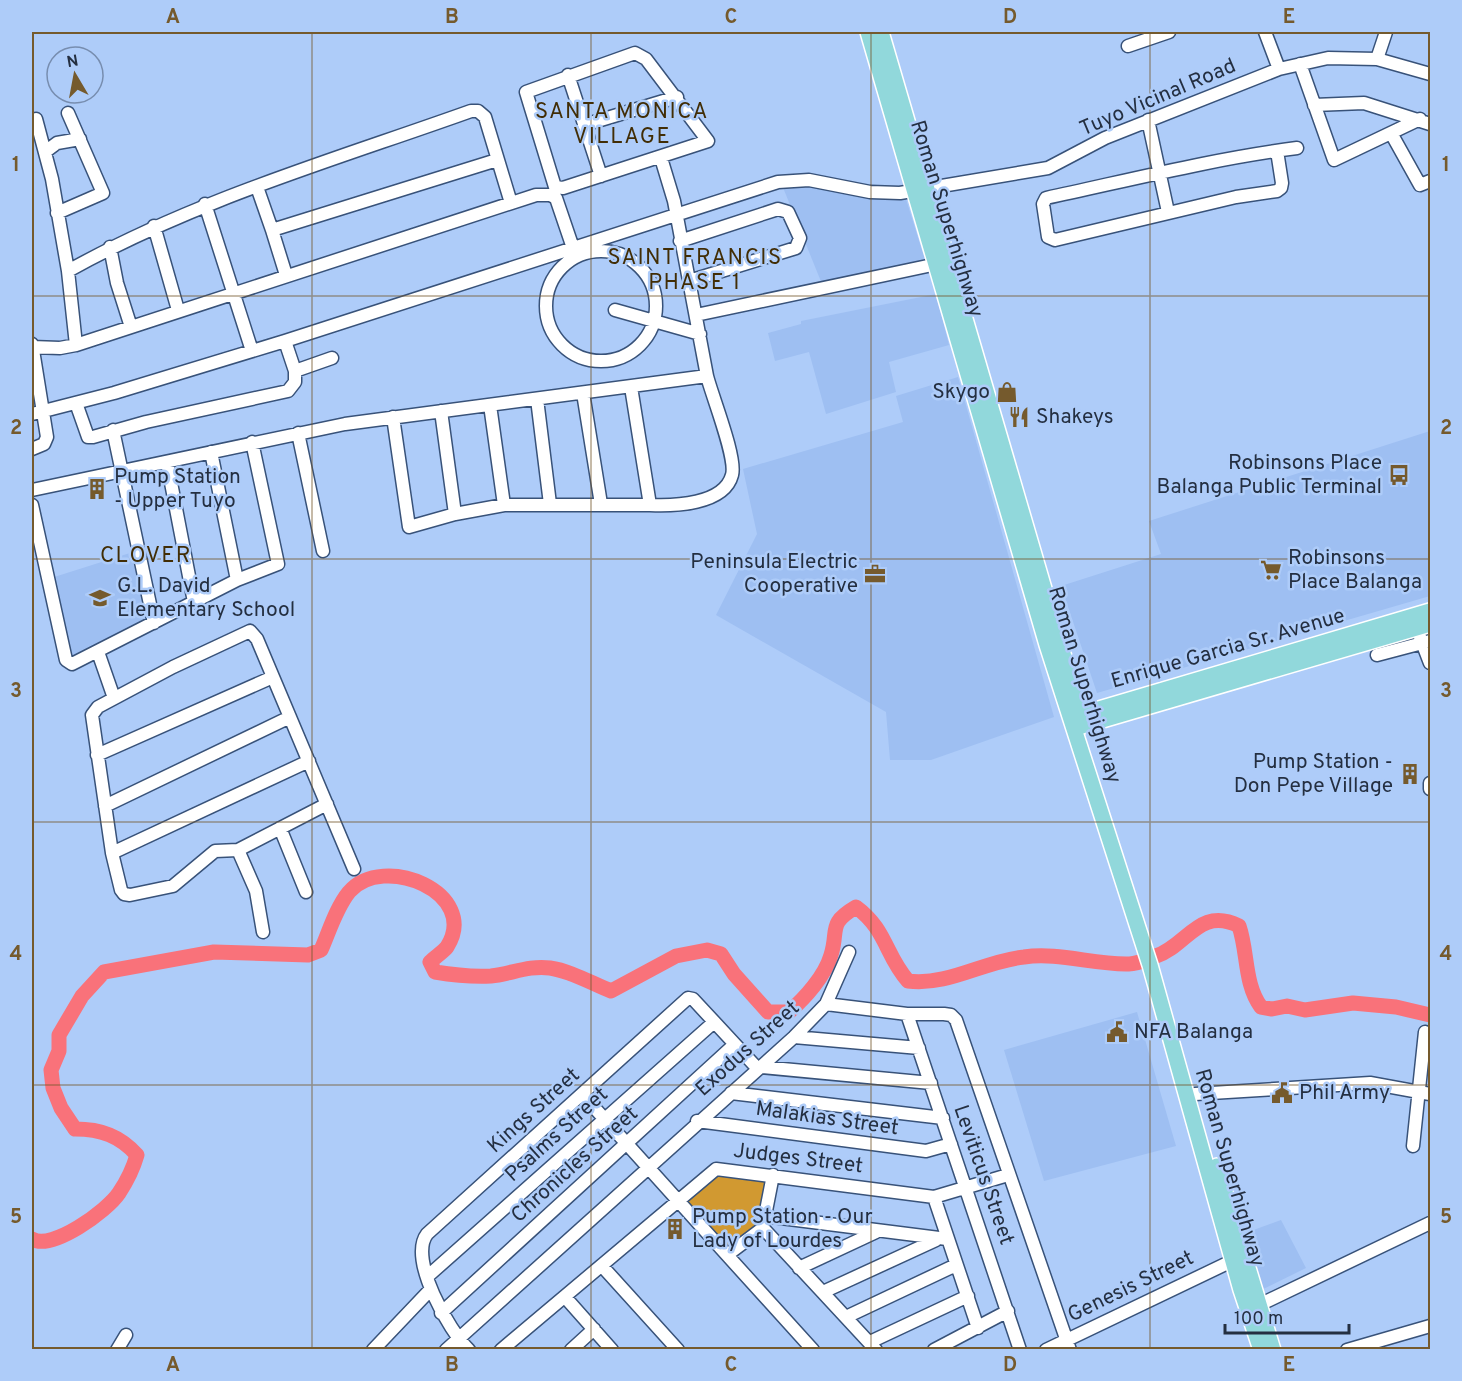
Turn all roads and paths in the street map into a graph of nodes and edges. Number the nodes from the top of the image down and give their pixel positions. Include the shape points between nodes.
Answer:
1 (868, 32) edge
2 (881, 32) edge
3 (1169, 32) edge
4 (1265, 32) edge
5 (1386, 32) edge
6 (1148, 35) edge
7 (1128, 46) dead end
8 (1377, 59) junction
9 (1300, 64) junction
10 (1279, 69) junction
11 (1431, 74) edge
12 (568, 75) junction
13 (676, 97) junction
14 (1314, 105) junction
15 (68, 113) dead end
16 (36, 119) dead end
17 (1148, 120) junction
18 (1425, 122) edge
19 (584, 125) junction
20 (1391, 133) junction
21 (80, 139) junction
22 (1297, 148) dead end
23 (1276, 151) junction
24 (45, 152) junction
25 (661, 158) junction
26 (497, 159) junction
27 (1160, 173) junction
28 (601, 176) junction
29 (1431, 181) edge
30 (257, 187) junction
31 (922, 189) junction
32 (512, 203) junction
33 (205, 204) junction
34 (1168, 212) junction
35 (57, 213) junction
36 (675, 216) junction
37 (154, 226) junction
38 (272, 230) junction
39 (680, 241) junction
40 (110, 247) junction
41 (573, 248) junction
42 (938, 264) junction
43 (68, 271) junction
44 (286, 275) junction
45 (689, 281) junction
46 (233, 292) junction
47 (178, 310) junction
48 (615, 310) dead end
49 (696, 315) junction
50 (654, 323) junction
51 (131, 327) junction
52 (700, 334) junction
53 (285, 341) junction
54 (76, 345) junction
55 (32, 346) edge
56 (252, 351) junction
57 (332, 358) dead end
58 (295, 371) junction
59 (707, 376) junction
60 (631, 387) junction
61 (583, 393) junction
62 (537, 399) junction
63 (76, 403) junction
64 (490, 405) junction
65 (441, 411) junction
66 (38, 412) edge
67 (393, 417) junction
68 (113, 430) junction
69 (298, 433) junction
70 (252, 442) junction
71 (32, 449) edge
72 (211, 452) junction
73 (167, 462) junction
74 (120, 472) junction
75 (32, 490) edge
76 (550, 504) junction
77 (601, 504) junction
78 (32, 505) edge
79 (504, 505) junction
80 (650, 505) junction
81 (455, 514) junction
82 (323, 551) dead end
83 (237, 580) junction
84 (194, 602) junction
85 (154, 622) junction
86 (1425, 627) edge
87 (98, 652) junction
88 (1377, 655) dead end
89 (1431, 663) edge
90 (273, 677) junction
91 (114, 698) junction
92 (290, 717) junction
93 (1078, 721) junction
94 (98, 755) junction
95 (309, 761) junction
96 (327, 804) junction
97 (105, 806) junction
98 (280, 828) junction
99 (238, 850) junction
100 (112, 853) junction
101 (354, 869) dead end
102 (306, 892) dead end
103 (263, 932) dead end
104 (849, 952) dead end
105 (1154, 964) junction
106 (826, 1004) junction
107 (907, 1014) junction
108 (713, 1023) junction
109 (1425, 1032) dead end
110 (794, 1037) junction
111 (734, 1045) junction
112 (919, 1048) junction
113 (759, 1068) junction
114 (931, 1083) junction
115 (1417, 1091) junction
116 (731, 1093) junction
117 (582, 1094) junction
118 (1195, 1094) junction
119 (1431, 1094) edge
120 (943, 1118) junction
121 (604, 1119) junction
122 (697, 1121) junction
123 (951, 1144) junction
124 (627, 1145) junction
125 (1413, 1146) dead end
126 (647, 1168) junction
127 (773, 1174) junction
128 (1008, 1175) junction
129 (967, 1186) junction
130 (934, 1197) junction
131 (679, 1203) junction
132 (764, 1222) junction
133 (1431, 1223) edge
134 (876, 1232) junction
135 (941, 1240) junction
136 (727, 1255) junction
137 (1234, 1260) junction
138 (956, 1265) junction
139 (602, 1266) junction
140 (799, 1268) junction
141 (428, 1276) junction
142 (431, 1289) junction
143 (823, 1292) junction
144 (968, 1296) junction
145 (565, 1297) junction
146 (1258, 1305) junction
147 (1008, 1311) junction
148 (441, 1313) junction
149 (846, 1317) junction
150 (1431, 1326) edge
151 (978, 1328) junction
152 (594, 1329) junction
153 (458, 1339) junction
154 (1069, 1344) edge
155 (873, 1346) edge
156 (372, 1350) edge
157 (446, 1350) edge
158 (469, 1350) edge
159 (501, 1350) edge
160 (571, 1350) edge
161 (612, 1350) edge
162 (678, 1350) edge
163 (813, 1350) edge
164 (934, 1350) edge
165 (1020, 1350) edge
166 (1046, 1350) edge
167 (1261, 1350) edge
168 (1273, 1350) edge
169 (1347, 1350) edge

1 - 31 main road, Roman Superhighway
2 - 31 main road, Roman Superhighway
3 - 6 street
4 - 10 street
5 - 8 street
6 - 7 street
8 - 9 street, Tuyo Vicinal Road via 1328,58
8 - 11 street, Tuyo Vicinal Road
9 - 10 street, Tuyo Vicinal Road
9 - 14 street
10 - 17 street, Tuyo Vicinal Road
12 - 13 street via 635,53 646,59
12 - 19 street
12 - 28 street via 529,90 525,96 555,187
13 - 19 street
13 - 25 street via 708,141
14 - 18 street via 1364,103
14 - 20 street via 1334,160
15 - 21 street
16 - 24 street
17 - 27 street
17 - 31 street, Tuyo Vicinal Road via 1048,168
18 - 20 street
19 - 28 street
20 - 29 street via 1420,185
21 - 24 street via 57,143
21 - 35 street via 103,193
22 - 23 street
23 - 27 street
23 - 34 street via 1282,183 1277,191
24 - 35 street
25 - 28 street
25 - 36 street
26 - 30 street via 485,117 471,111
26 - 32 street
26 - 38 street
27 - 34 street
27 - 34 street via 1046,198 1043,204 1048,237 1055,240
30 - 33 street
30 - 38 street
31 - 36 street, Tuyo Vicinal Road via 870,192 794,179
31 - 42 main road, Roman Superhighway
31 - 93 main road, Roman Superhighway
32 - 41 street via 544,194 556,198
32 - 44 street
33 - 37 street
33 - 46 street
35 - 43 street
36 - 39 street
36 - 41 street, Tuyo Vicinal Road
37 - 40 street
37 - 47 street
38 - 44 street
39 - 45 street
39 - 45 street via 778,209 788,212 800,238 796,248
40 - 43 street
40 - 51 street
41 - 53 street, Tuyo Vicinal Road
42 - 49 street
42 - 93 main road, Roman Superhighway via 1047,645
43 - 54 street
44 - 46 street
45 - 49 street
46 - 47 street
46 - 56 street
47 - 51 street
48 - 50 street
49 - 52 street
50 - 50 street via 644,341 626,355 604,361 583,358 563,347 550,330 545,310 548,288 558,271 573,258 593,251 614,252 633,261 648,277 656,298
50 - 52 street
51 - 54 street
52 - 59 street
53 - 56 street, Tuyo Vicinal Road
53 - 58 street
54 - 55 street
55 - 66 street
56 - 63 street, Tuyo Vicinal Road
57 - 58 street
58 - 68 street via 295,382 288,391
59 - 60 street
59 - 80 street via 729,450 732,475 727,484 704,500 680,506
60 - 61 street
60 - 80 street
61 - 62 street
61 - 77 street
62 - 64 street
62 - 76 street
63 - 66 street, Tuyo Vicinal Road
63 - 68 street via 88,437
64 - 65 street
64 - 79 street
65 - 67 street
65 - 81 street
66 - 71 street via 47,441
67 - 69 street
67 - 81 street via 409,527
68 - 74 street
69 - 70 street
69 - 82 street
70 - 72 street
70 - 83 street via 278,564
72 - 73 street
72 - 83 street
73 - 74 street
73 - 84 street
74 - 75 street
74 - 85 street
76 - 77 street
76 - 79 street
77 - 80 street
78 - 87 street via 66,660 72,664
79 - 81 street
83 - 84 street
84 - 85 street
85 - 87 street
86 - 88 street
86 - 89 street
86 - 93 main road, Enrique Garcia Sr. Avenue
87 - 91 street
90 - 91 street via 255,634 245,631
90 - 92 street
90 - 94 street
91 - 94 street via 92,715
92 - 95 street
92 - 97 street
93 - 105 main road, Roman Superhighway
94 - 97 street
95 - 96 street
95 - 100 street
96 - 98 street
96 - 101 street
97 - 100 street
98 - 99 street
98 - 102 street
99 - 100 street via 215,851 173,886 130,895 121,890
99 - 103 street via 256,891
104 - 106 street
105 - 118 main road, Roman Superhighway
105 - 137 main road, Roman Superhighway
106 - 107 street, Exodus Street
106 - 110 street, Exodus Street
107 - 112 street, Leviticus Street
107 - 128 street, Exodus Street via 944,1014 956,1020
108 - 111 street, Kings Street
108 - 117 street, Kings Street via 693,999 683,1001
108 - 121 street, Psalms Street
109 - 115 street
110 - 112 street
110 - 113 street, Exodus Street
111 - 113 street, Kings Street
111 - 124 street, Chronicles Street
112 - 114 street, Leviticus Street
113 - 114 street
113 - 116 street, Exodus Street
114 - 120 street, Leviticus Street
115 - 118 street via 1370,1083
115 - 119 street
115 - 125 street
116 - 120 street
116 - 122 street, Exodus Street
117 - 121 street
117 - 141 street, Kings Street via 428,1234 422,1247
118 - 146 main road, Roman Superhighway
120 - 123 street, Leviticus Street
121 - 124 street
121 - 141 street, Psalms Street
122 - 123 street, Malakias Street via 926,1151
122 - 126 street, Exodus Street
123 - 129 street, Leviticus Street
124 - 126 street
124 - 148 street, Chronicles Street
126 - 131 street
126 - 153 street, Exodus Street
127 - 130 street, Judges Street
127 - 131 street, Judges Street via 717,1169
127 - 132 street
128 - 129 street, Judges Street
128 - 154 street, Exodus Street
129 - 130 street, Judges Street
129 - 147 street, Leviticus Street
130 - 135 street
131 - 136 street
131 - 139 street, Judges Street
132 - 134 street
132 - 136 street
132 - 140 street
133 - 146 street
134 - 135 street
134 - 140 street
135 - 138 street
135 - 143 street
136 - 163 street
137 - 154 street, Genesis Street
137 - 167 main road, Roman Superhighway
138 - 144 street
138 - 149 street
139 - 145 street, Judges Street
139 - 162 street
140 - 143 street
141 - 142 street, Kings Street
142 - 148 street, Kings Street
142 - 156 street
143 - 149 street
144 - 151 street
144 - 155 street
145 - 152 street
145 - 159 street, Judges Street
146 - 168 main road, Roman Superhighway
147 - 151 street
147 - 165 street, Leviticus Street
148 - 153 street, Kings Street
149 - 155 street
150 - 169 street
151 - 164 street
152 - 160 street
152 - 161 street
153 - 157 street, Exodus Street
153 - 158 street, Kings Street
154 - 166 street, Genesis Street

